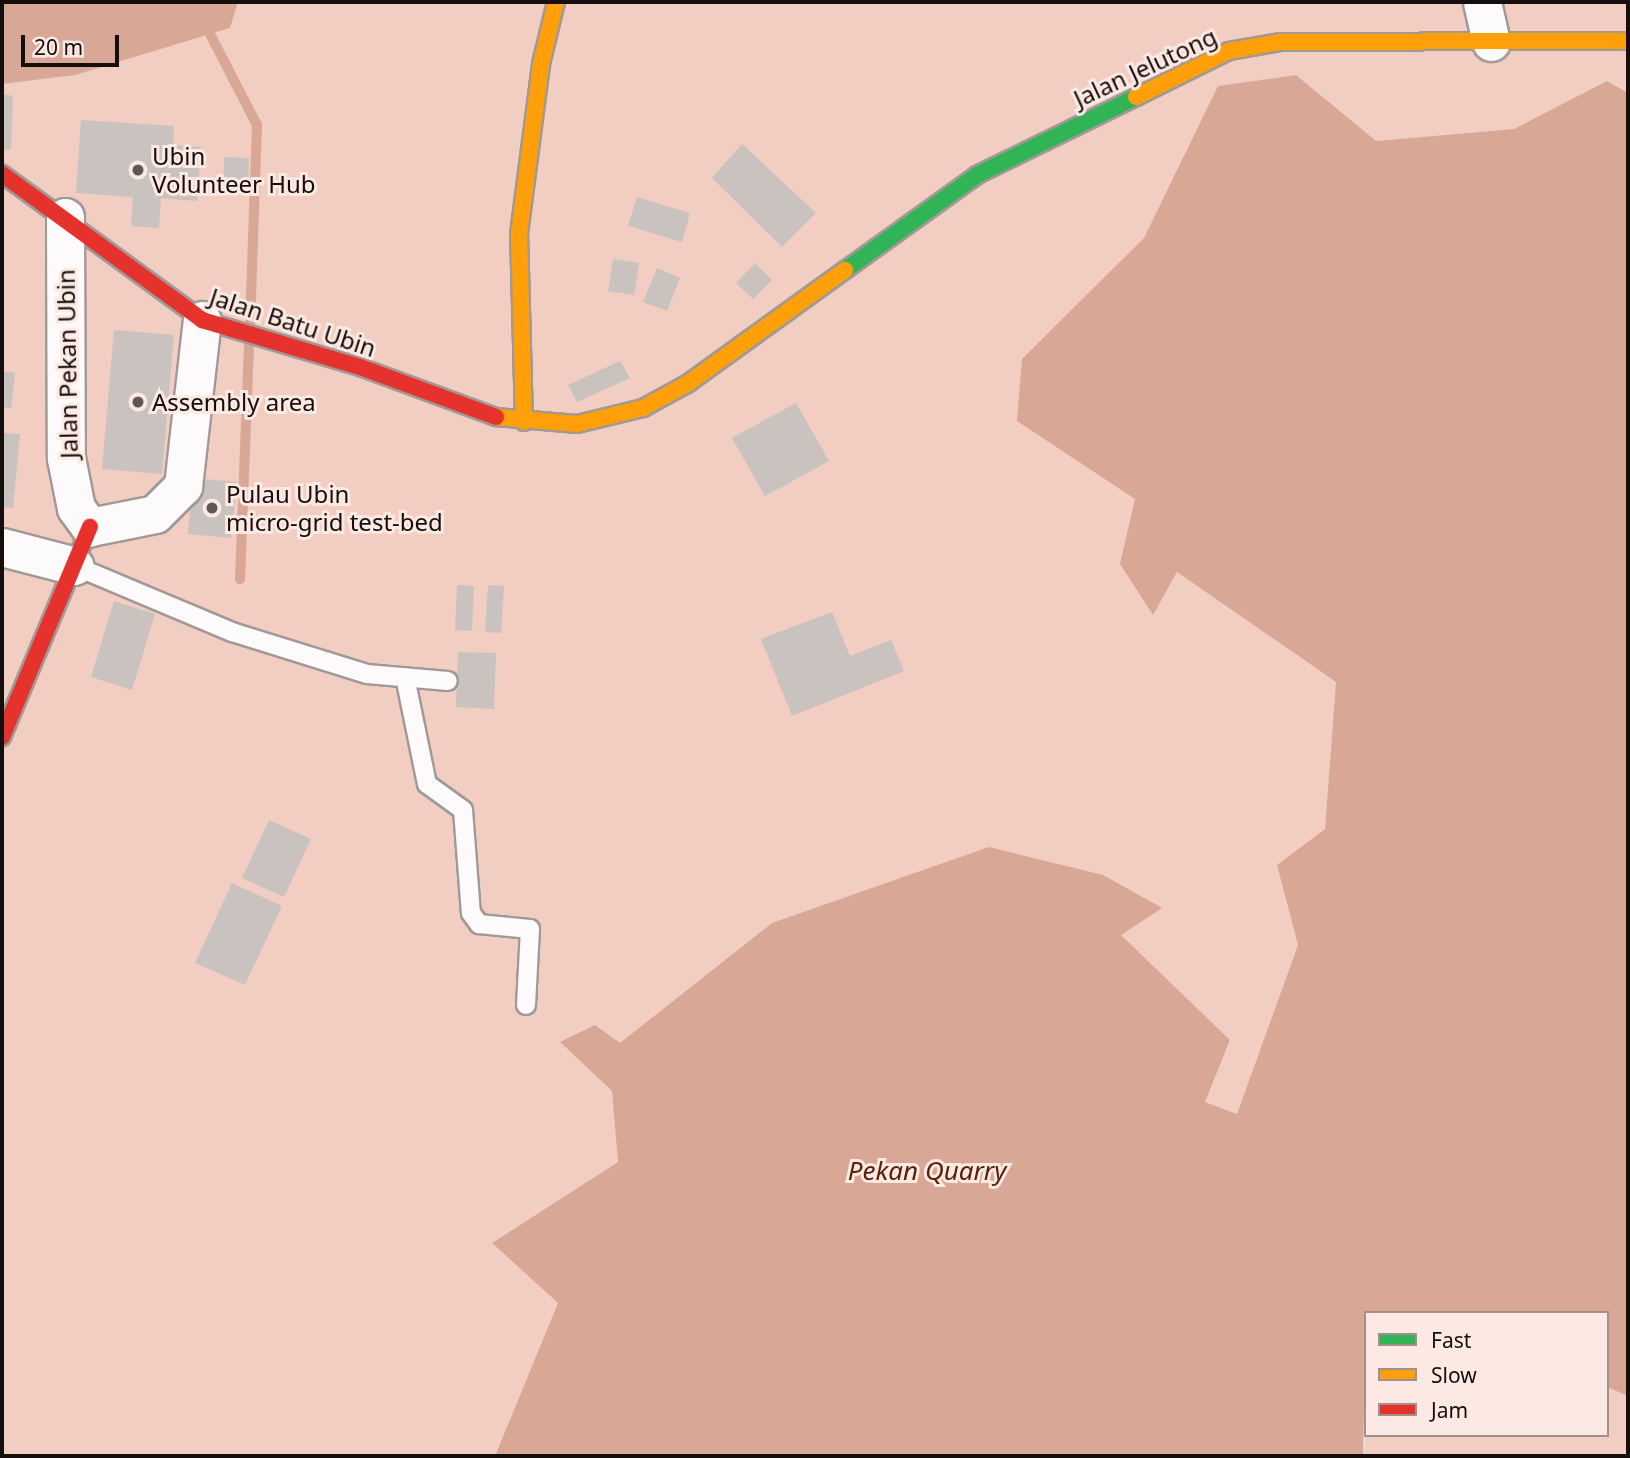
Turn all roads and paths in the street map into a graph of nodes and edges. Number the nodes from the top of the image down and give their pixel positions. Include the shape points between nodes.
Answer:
1 (556, 2) edge
2 (1482, 2) edge
3 (1628, 41) edge
4 (1491, 42) junction
5 (2, 174) edge
6 (65, 217) junction
7 (202, 320) junction
8 (524, 422) junction
9 (90, 527) junction
10 (2, 547) edge
11 (75, 566) junction
12 (405, 677) junction
13 (448, 681) dead end
14 (2, 737) edge
15 (526, 1004) dead end

1 - 8 street via 541,64 519,234
2 - 4 street
3 - 4 street, Jalan Jelutong
4 - 8 street, Jalan Jelutong via 1281,42 1229,51 977,175 782,318 643,408 577,424
5 - 6 street, Jalan Batu Ubin
6 - 7 street, Jalan Batu Ubin
6 - 9 street, Jalan Pekan Ubin via 66,458 76,508
7 - 8 street, Jalan Batu Ubin via 360,367 483,416
7 - 9 street via 183,486 155,514
9 - 11 street
10 - 11 street
11 - 12 lane via 232,632 367,674
11 - 14 street
12 - 13 lane
12 - 15 lane via 428,784 463,810 471,913 480,924 530,929

